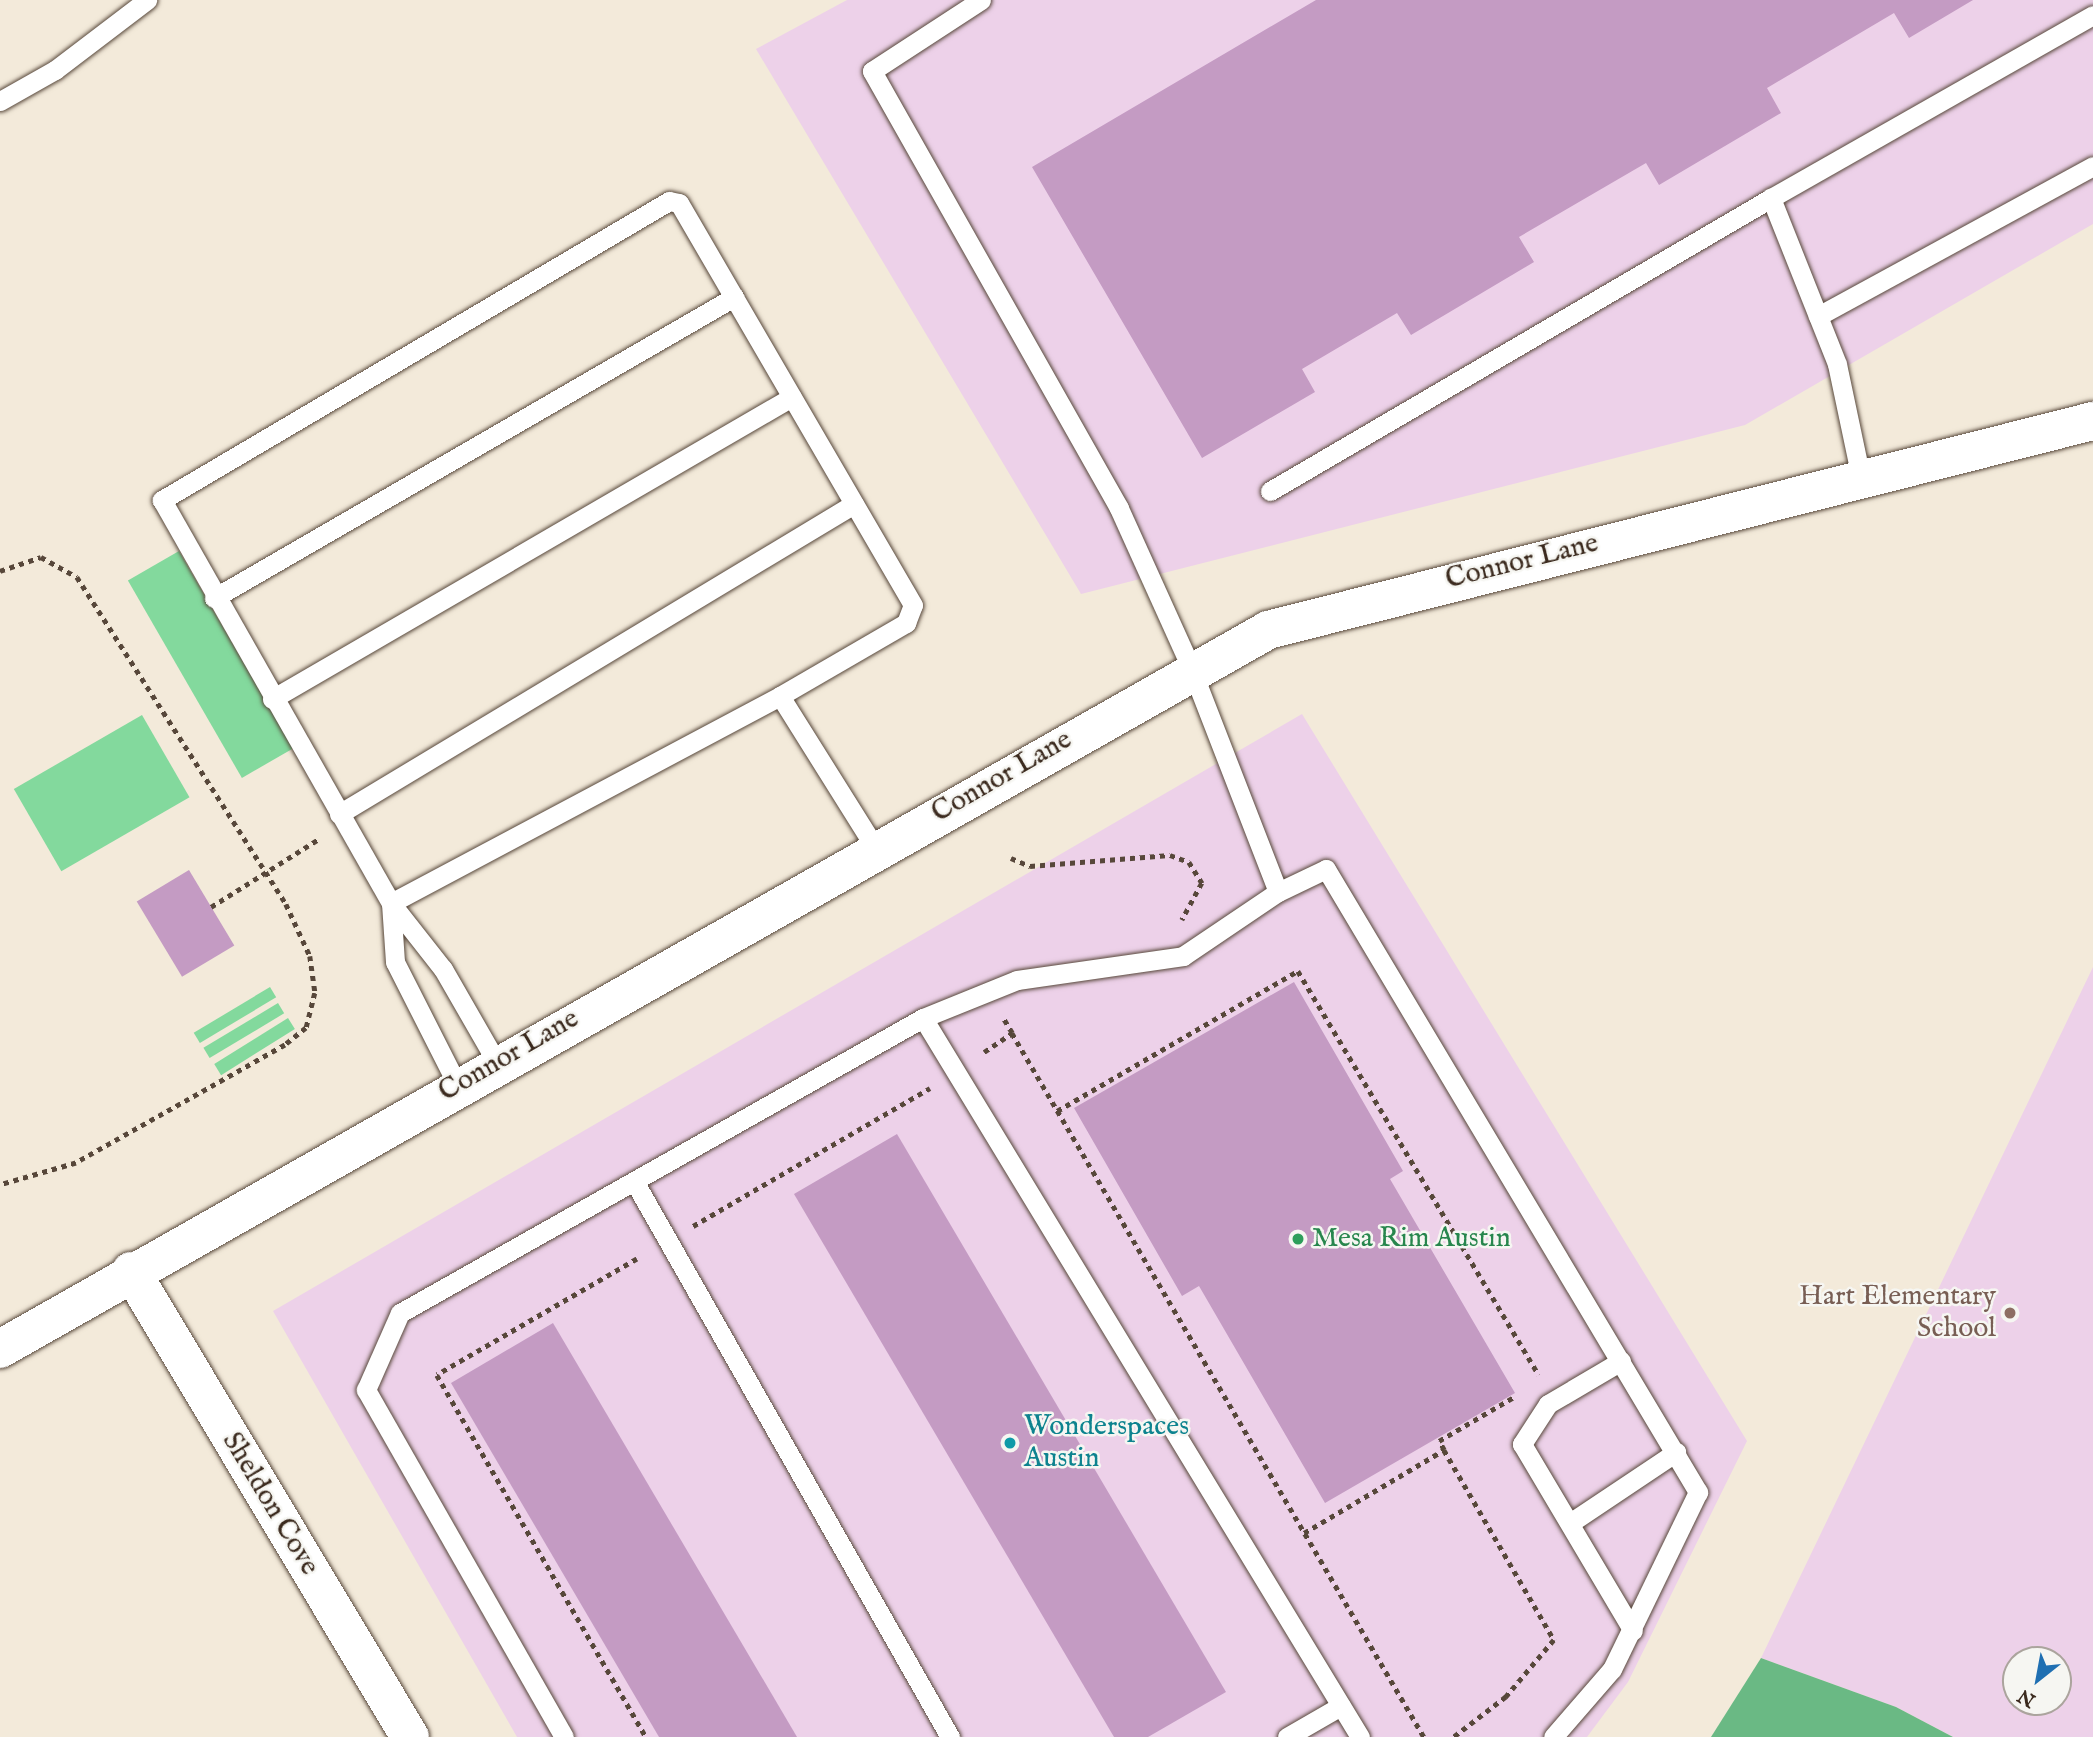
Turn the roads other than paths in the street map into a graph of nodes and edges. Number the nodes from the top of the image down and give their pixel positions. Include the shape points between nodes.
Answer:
1 (147, 0) edge
2 (981, 0) edge
3 (2093, 15) edge
4 (0, 101) edge
5 (2093, 166) edge
6 (1772, 198) junction
7 (734, 297) junction
8 (1818, 317) junction
9 (792, 397) junction
10 (2093, 421) edge
11 (1861, 478) junction
12 (1270, 491) dead end
13 (854, 504) junction
14 (214, 598) junction
15 (1192, 670) junction
16 (780, 696) junction
17 (272, 699) junction
18 (342, 819) junction
19 (876, 849) junction
20 (1278, 892) junction
21 (391, 904) junction
22 (923, 1018) junction
23 (497, 1063) junction
24 (458, 1086) junction
25 (634, 1181) junction
26 (131, 1271) junction
27 (0, 1349) edge
28 (1621, 1361) junction
29 (1676, 1452) junction
30 (1570, 1523) junction
31 (1633, 1631) junction
32 (1341, 1706) junction
33 (410, 1737) edge
34 (564, 1737) edge
35 (950, 1737) edge
36 (1287, 1737) edge
37 (1360, 1737) edge
38 (1553, 1737) edge

1 - 4 lane via 55,70
2 - 15 lane via 872,71 1119,508
3 - 6 lane
5 - 8 lane
6 - 8 lane
6 - 12 lane
7 - 9 lane
7 - 14 lane
7 - 14 lane via 679,203 669,201 166,495 161,509
8 - 11 lane via 1837,363
9 - 13 lane
9 - 17 lane
10 - 11 street, Connor Lane
11 - 15 street, Connor Lane via 1346,606 1268,630
13 - 16 lane via 913,606 910,616
13 - 18 lane
14 - 17 lane
15 - 19 street, Connor Lane
15 - 20 lane
16 - 19 lane
16 - 21 lane
17 - 18 lane
18 - 21 lane
19 - 23 street, Connor Lane
20 - 22 lane via 1183,956 1017,980
20 - 28 lane via 1326,869
21 - 23 lane via 443,969
21 - 24 lane via 395,962
22 - 25 lane
22 - 32 lane
23 - 24 street, Connor Lane
24 - 26 street, Connor Lane
25 - 34 lane via 400,1313 366,1390
25 - 35 lane
26 - 27 street, Connor Lane
26 - 33 street, Sheldon Cove
28 - 29 lane
28 - 30 lane via 1548,1404 1522,1444
29 - 30 lane
29 - 31 lane via 1698,1492
30 - 31 lane
31 - 38 lane via 1591,1697
32 - 36 lane
32 - 37 lane

